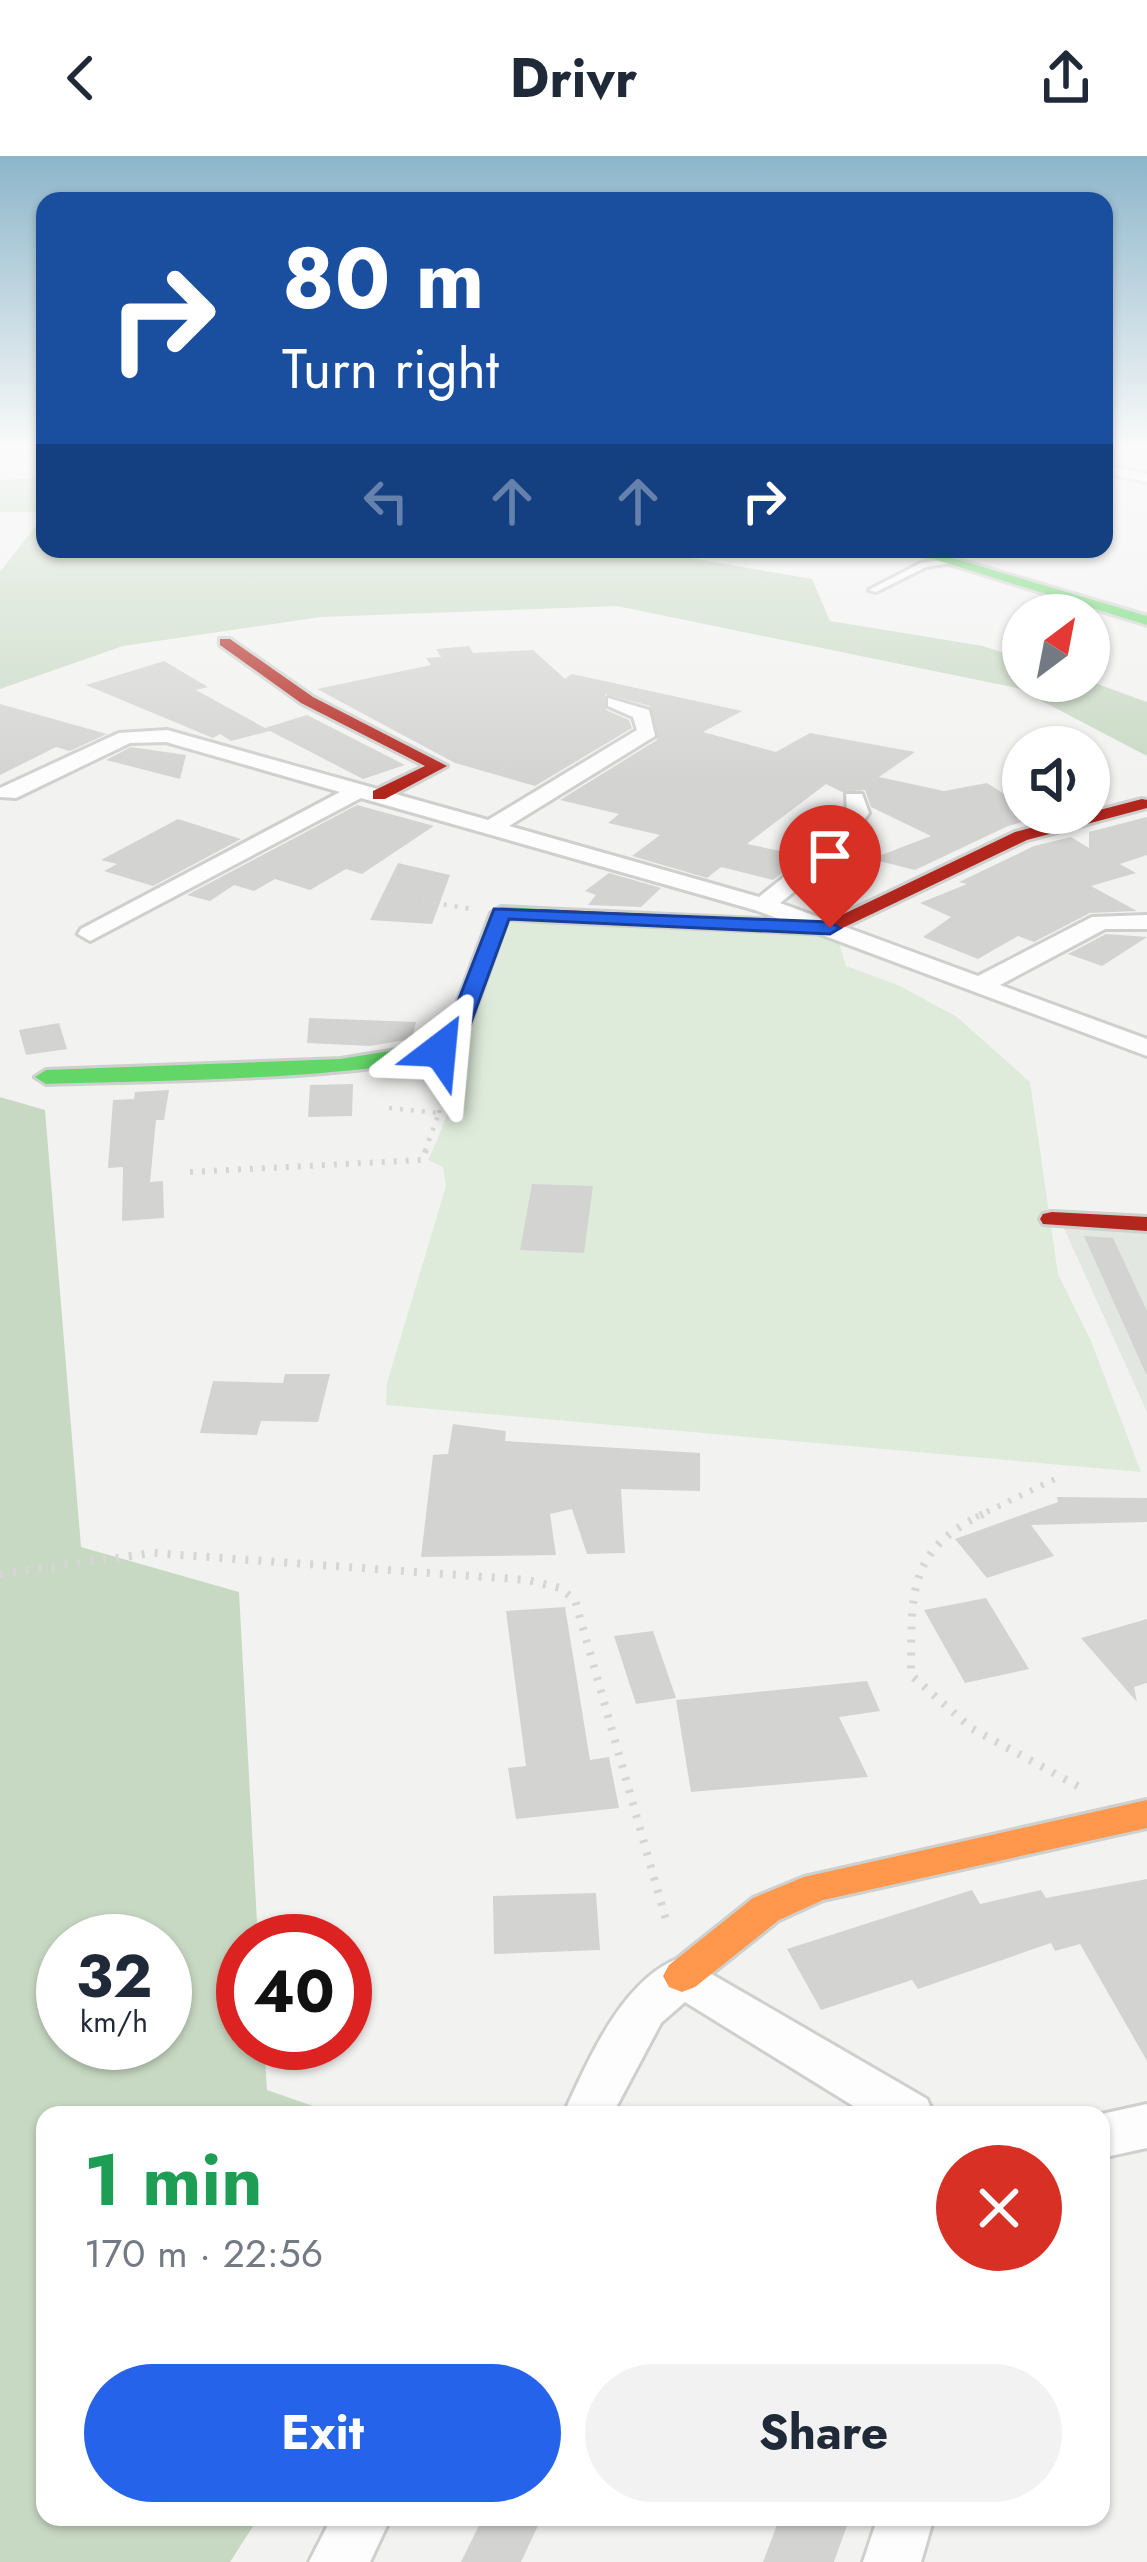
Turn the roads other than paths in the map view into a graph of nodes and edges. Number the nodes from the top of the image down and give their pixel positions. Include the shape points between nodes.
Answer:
1 (952, 559) edge
2 (955, 560) junction
3 (873, 590) dead end
4 (1147, 621) edge
5 (225, 642) dead end
6 (615, 702) dead end
7 (369, 792) junction
8 (8, 793) dead end
9 (854, 799) dead end
10 (1142, 804) dead end
11 (490, 828) junction
12 (764, 905) junction
13 (1147, 922) edge
14 (830, 928) junction
15 (90, 934) dead end
16 (979, 986) junction
17 (1147, 1048) edge
18 (46, 1077) dead end
19 (1052, 1220) dead end
20 (1147, 1224) edge
21 (1137, 1816) edge
22 (682, 1976) junction
23 (592, 2106) edge
24 (895, 2106) edge
25 (1147, 2126) edge
26 (1110, 2135) edge
27 (358, 2526) edge
28 (903, 2526) edge
29 (338, 2562) edge
30 (892, 2562) edge

1 - 2 street
2 - 3 lane
2 - 4 street
5 - 7 street via 307,700 438,766
6 - 11 street via 642,714 648,732
7 - 8 street via 143,733
7 - 11 street
7 - 15 street
9 - 12 street via 858,813 831,850
10 - 14 street via 1021,836
11 - 12 street
12 - 14 street
13 - 16 street via 1100,922
14 - 16 street
14 - 18 street via 500,914 446,1048 340,1066
16 - 17 street
19 - 20 street
21 - 22 street via 817,1887 766,1909
22 - 23 street via 645,2009
22 - 24 street
25 - 26 street
27 - 29 street
28 - 30 street

